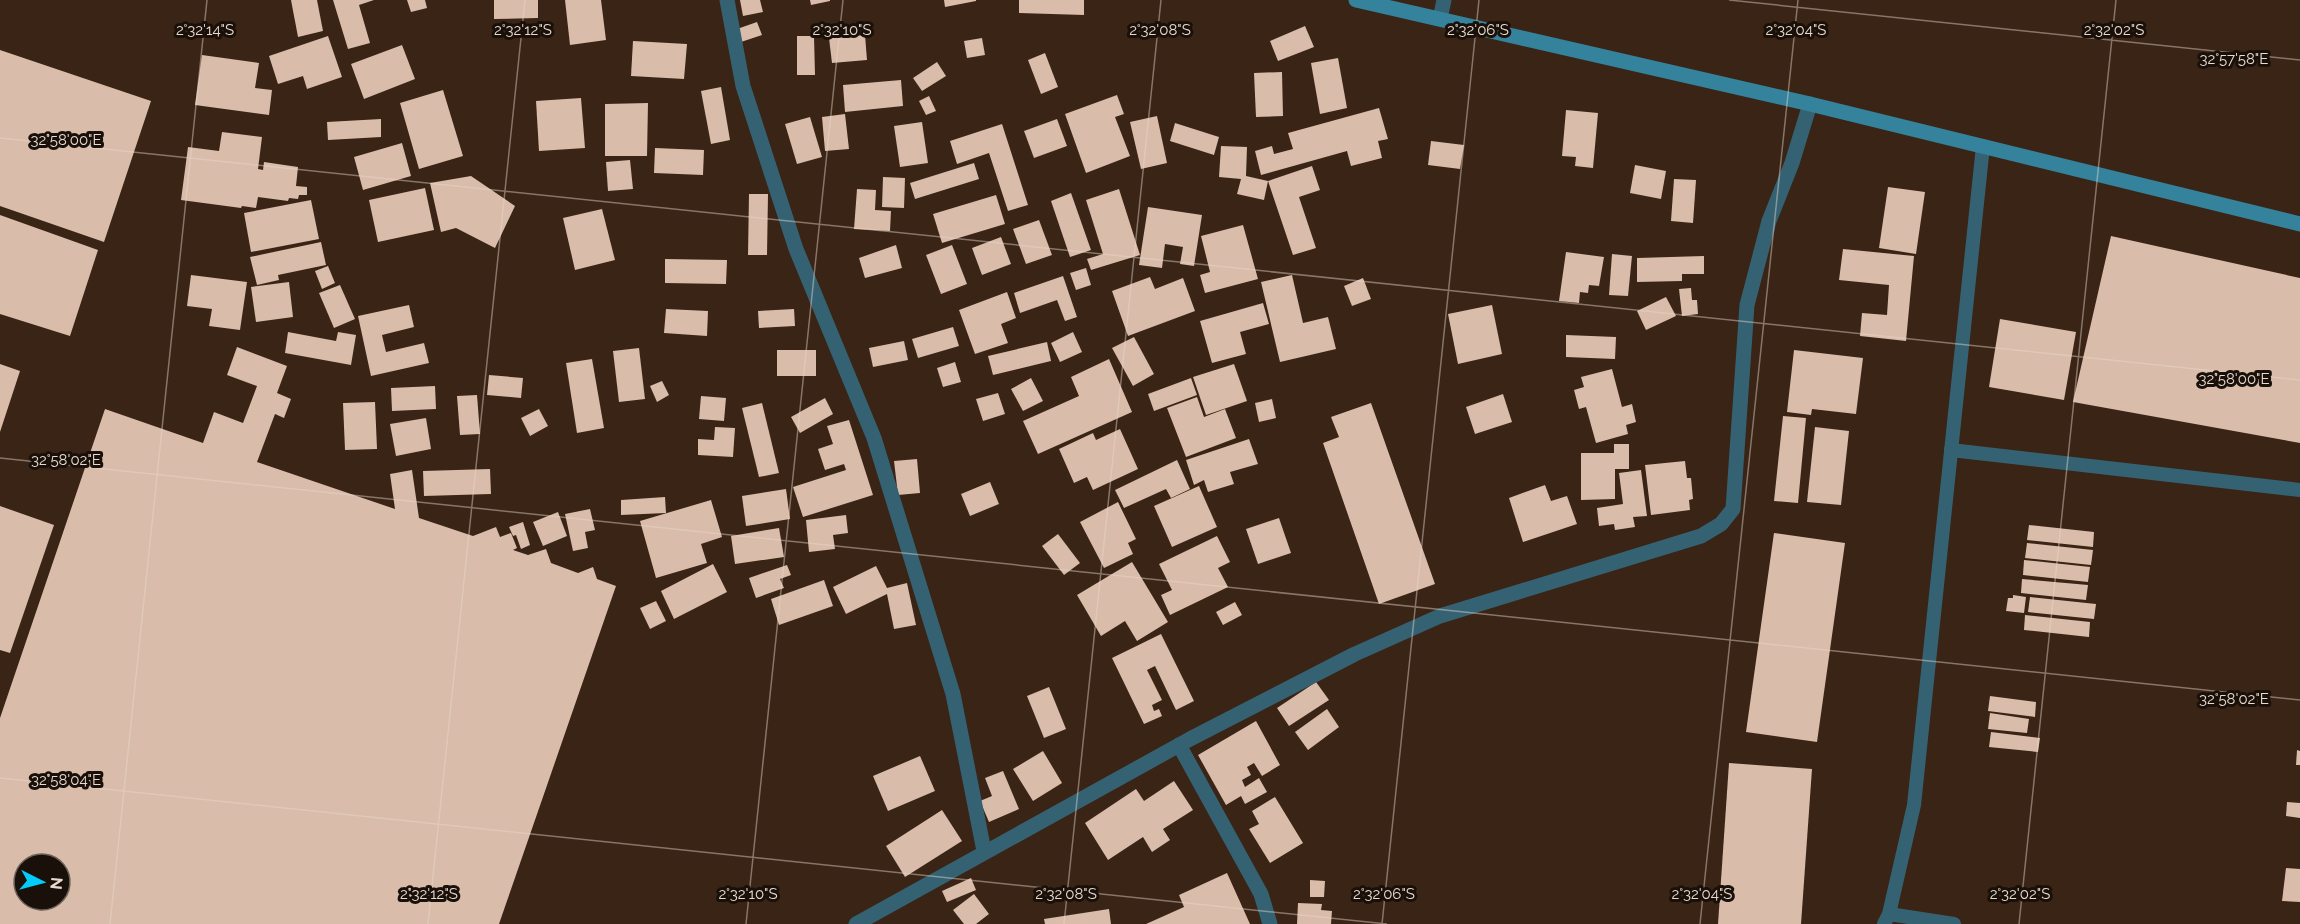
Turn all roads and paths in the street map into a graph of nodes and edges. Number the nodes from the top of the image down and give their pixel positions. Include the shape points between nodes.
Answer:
1 (727, 0) edge
2 (1356, 0) edge
3 (1444, 0) edge
4 (1440, 19) junction
5 (1810, 104) junction
6 (1983, 146) junction
7 (2300, 224) edge
8 (1951, 450) junction
9 (2300, 490) edge
10 (1179, 745) junction
11 (984, 851) junction
12 (1886, 919) edge
13 (856, 924) edge
14 (1270, 924) edge
15 (1954, 924) edge

1 - 11 street via 743,86 796,249 874,438 953,694
2 - 4 main road
3 - 4 street
4 - 5 main road
5 - 6 main road
5 - 10 street via 1769,221 1748,305 1733,509 1721,524 1701,536 1440,616 1355,654
6 - 7 main road
6 - 8 lane
8 - 9 lane
8 - 12 lane via 1914,805
10 - 11 street
10 - 14 street via 1261,894
11 - 13 street
12 - 15 lane

